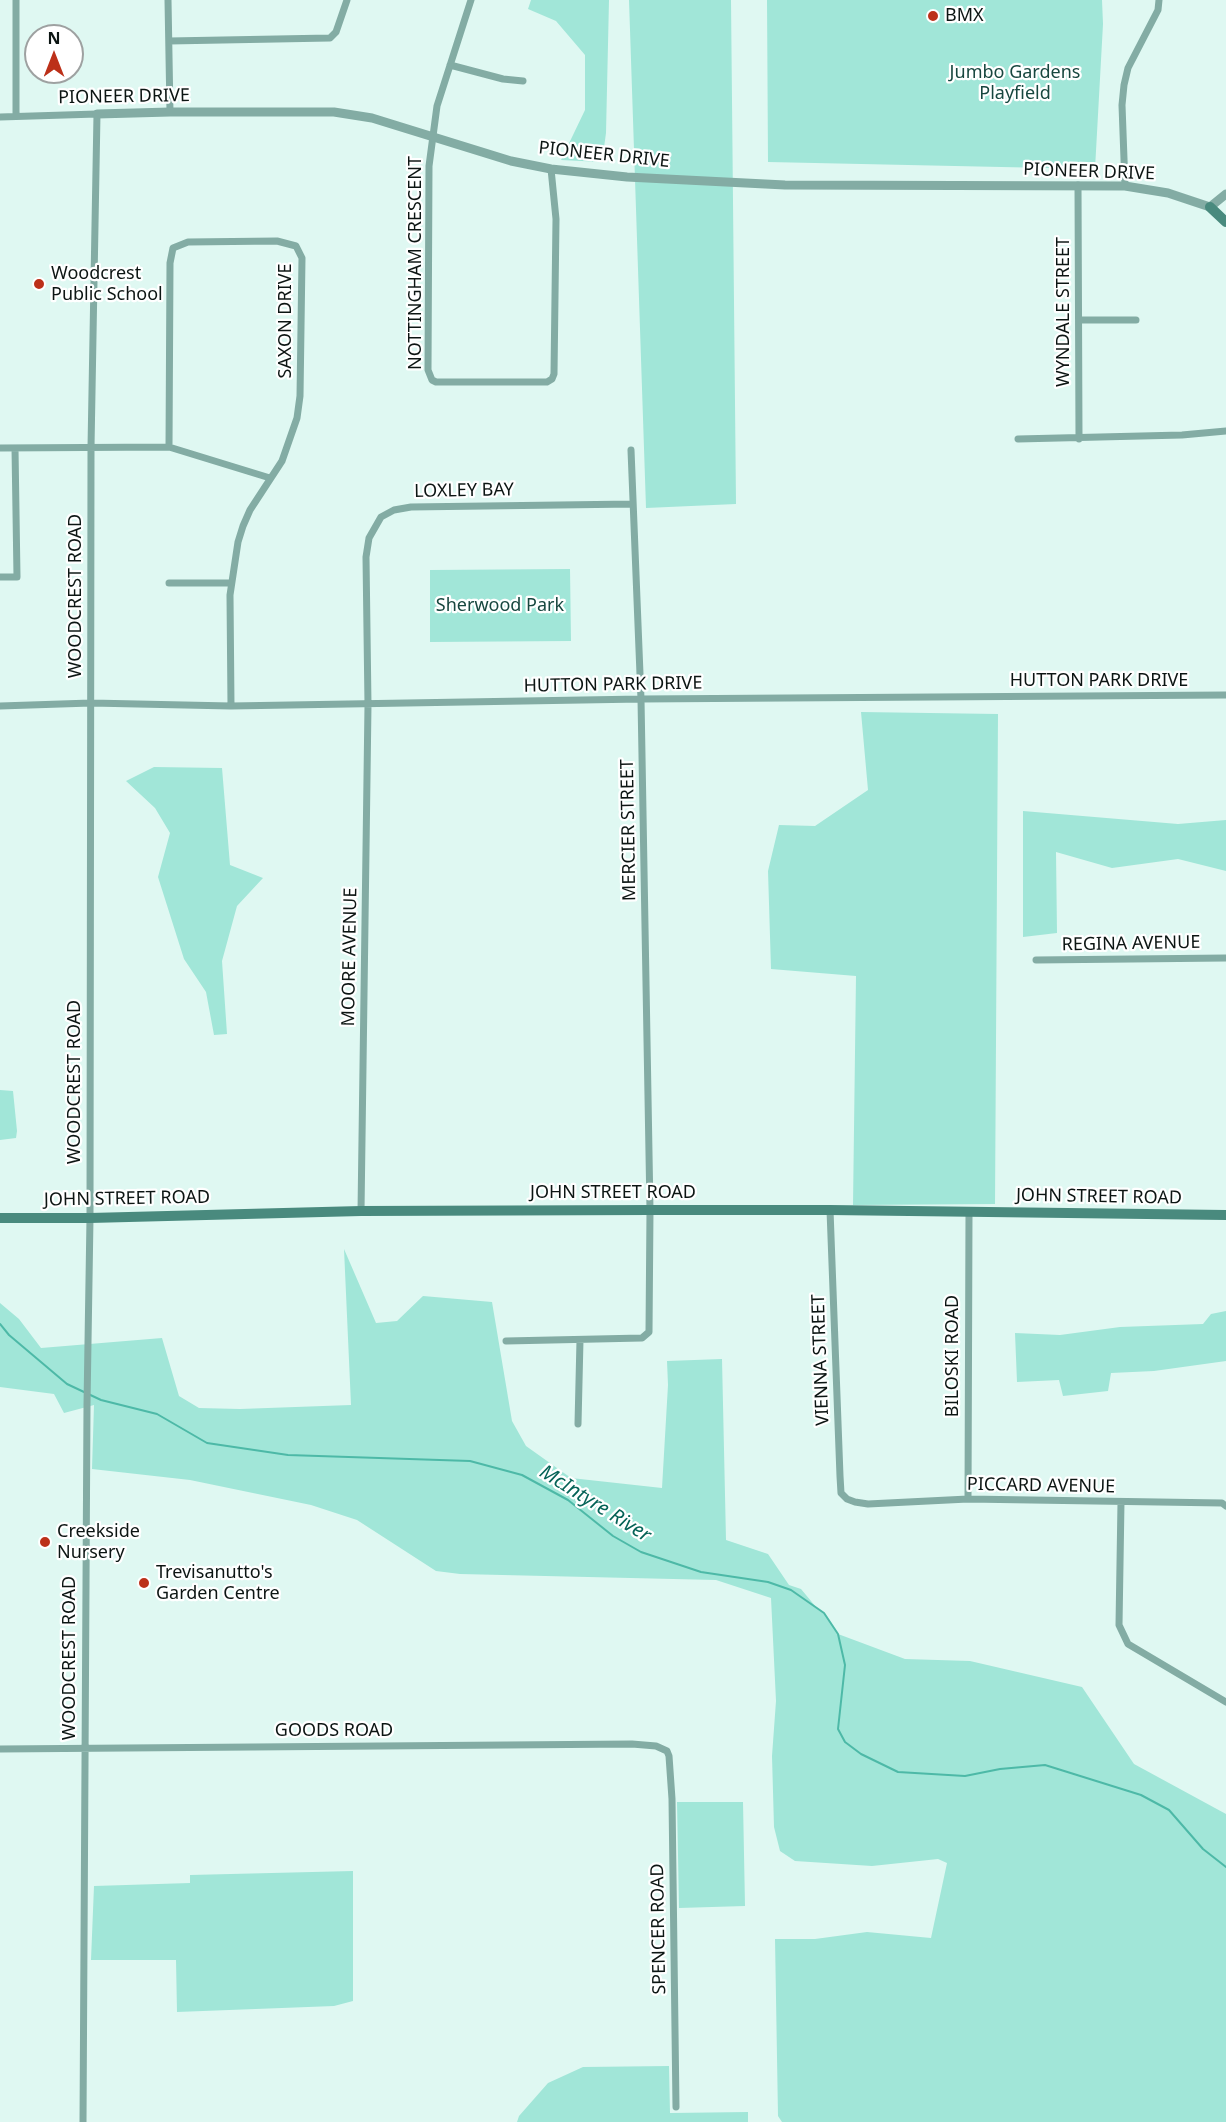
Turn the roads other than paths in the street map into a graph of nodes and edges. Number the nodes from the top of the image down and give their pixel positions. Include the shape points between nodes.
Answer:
1 (16, 0) edge
2 (168, 0) edge
3 (347, 0) edge
4 (471, 0) edge
5 (1159, 0) edge
6 (169, 41) junction
7 (450, 65) junction
8 (523, 81) dead end
9 (170, 112) junction
10 (97, 114) junction
11 (16, 116) junction
12 (0, 117) edge
13 (433, 137) junction
14 (551, 169) junction
15 (1078, 185) junction
16 (1125, 186) junction
17 (1226, 194) edge
18 (1210, 207) junction
19 (1226, 222) edge
20 (1079, 320) junction
21 (1136, 320) dead end
22 (1226, 431) edge
23 (1018, 439) dead end
24 (1079, 439) junction
25 (91, 447) junction
26 (169, 447) junction
27 (0, 448) edge
28 (15, 448) junction
29 (631, 450) dead end
30 (270, 478) junction
31 (633, 504) junction
32 (0, 577) edge
33 (169, 583) dead end
34 (231, 583) junction
35 (1226, 695) edge
36 (641, 699) junction
37 (91, 703) junction
38 (368, 705) junction
39 (0, 706) edge
40 (231, 706) junction
41 (1226, 958) edge
42 (1036, 960) dead end
43 (831, 1209) junction
44 (650, 1210) junction
45 (361, 1211) junction
46 (969, 1212) junction
47 (1226, 1215) edge
48 (0, 1218) edge
49 (90, 1218) junction
50 (580, 1340) junction
51 (506, 1341) dead end
52 (578, 1424) dead end
53 (968, 1499) junction
54 (855, 1502) joint
55 (1121, 1502) junction
56 (1226, 1506) edge
57 (1226, 1702) edge
58 (84, 1748) junction
59 (0, 1749) edge
60 (667, 1751) joint
61 (676, 2107) dead end
62 (83, 2122) edge

1 - 11 street
2 - 6 street
3 - 6 street via 336,32 330,38
4 - 7 street
5 - 16 street via 1124,85
6 - 9 street
7 - 8 street
7 - 13 street via 437,106
9 - 10 street, PIONEER DRIVE
9 - 13 street, PIONEER DRIVE via 334,112 372,118
10 - 11 street, PIONEER DRIVE
10 - 25 street, WOODCREST ROAD
11 - 12 street, PIONEER DRIVE
13 - 14 street, PIONEER DRIVE
13 - 14 street, NOTTINGHAM CRESCENT via 429,166 428,370 436,382 552,379 556,219
14 - 15 street, PIONEER DRIVE via 785,185
15 - 16 street, PIONEER DRIVE
15 - 20 street, WYNDALE STREET
16 - 18 street, PIONEER DRIVE via 1168,193
17 - 18 street
18 - 19 main road
20 - 21 street
20 - 24 street, WYNDALE STREET
22 - 24 street
23 - 24 street
25 - 26 street
25 - 28 street
25 - 37 street, WOODCREST ROAD
26 - 30 street
26 - 30 street, SAXON DRIVE via 170,263 174,248 189,242 291,244 302,258 300,396 293,434
27 - 28 street
28 - 32 street via 17,577
29 - 31 street, MERCIER STREET
30 - 34 street, SAXON DRIVE via 243,525
31 - 36 street, MERCIER STREET
31 - 38 street, LOXLEY BAY via 411,507 381,517 369,538 366,557
33 - 34 street
34 - 40 street, SAXON DRIVE
35 - 36 street, HUTTON PARK DRIVE
36 - 38 street, HUTTON PARK DRIVE
36 - 44 street, MERCIER STREET
37 - 39 street, HUTTON PARK DRIVE
37 - 40 street, HUTTON PARK DRIVE
37 - 49 street, WOODCREST ROAD
38 - 40 street, HUTTON PARK DRIVE
38 - 45 street, MOORE AVENUE
41 - 42 street, REGINA AVENUE
43 - 44 main road, JOHN STREET ROAD
43 - 46 main road, JOHN STREET ROAD
43 - 54 street, VIENNA STREET via 840,1487 841,1493
44 - 45 main road, JOHN STREET ROAD
44 - 50 street, MERCIER STREET via 650,1332 642,1338
45 - 49 main road, JOHN STREET ROAD
46 - 47 main road, JOHN STREET ROAD
46 - 53 street, BILOSKI ROAD
48 - 49 main road, JOHN STREET ROAD
49 - 58 street, WOODCREST ROAD
50 - 51 street
50 - 52 street
53 - 54 street, PICCARD AVENUE
53 - 55 street, PICCARD AVENUE
55 - 56 street, PICCARD AVENUE
55 - 57 street via 1119,1625 1128,1644
58 - 59 street, GOODS ROAD
58 - 60 street, GOODS ROAD via 632,1744
58 - 62 street, WOODCREST ROAD
60 - 61 street, SPENCER ROAD via 672,1799

